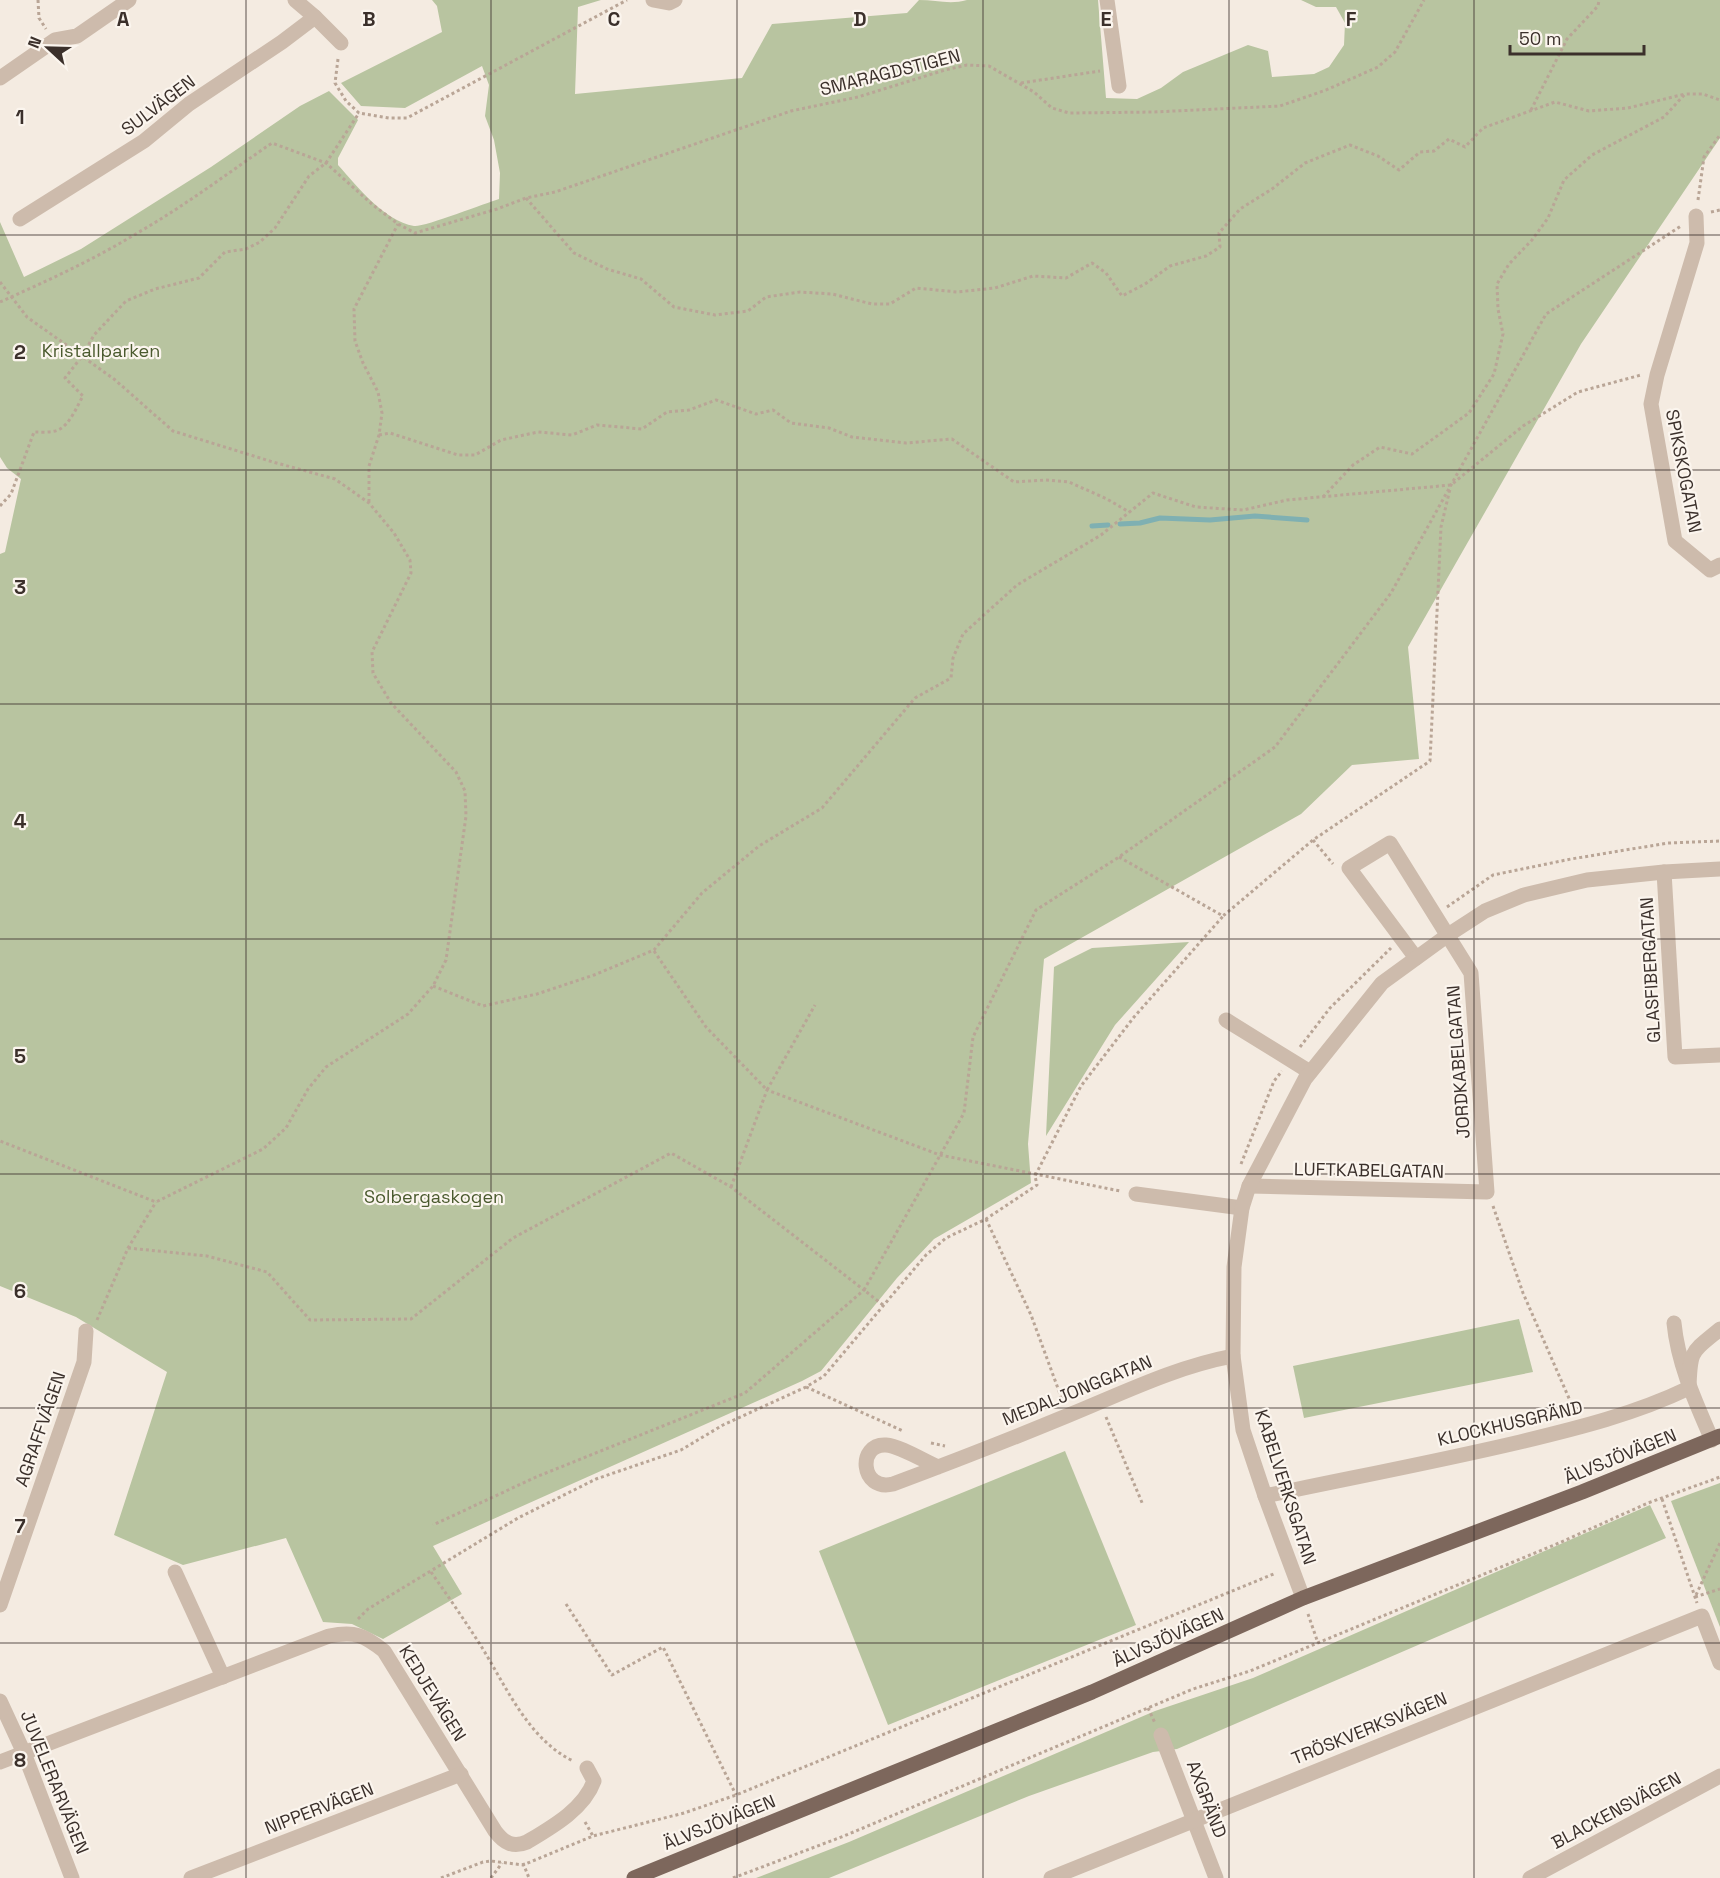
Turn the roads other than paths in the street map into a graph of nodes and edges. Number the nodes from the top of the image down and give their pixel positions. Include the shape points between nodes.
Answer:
1 (129, 0) edge
2 (295, 0) edge
3 (653, 0) edge
4 (675, 0) edge
5 (1107, 0) edge
6 (315, 16) junction
7 (341, 44) road end
8 (0, 78) edge
9 (1119, 86) dead end
10 (1696, 216) road end
11 (20, 219) dead end
12 (1715, 568) edge
13 (1720, 870) edge
14 (1664, 872) junction
15 (1448, 935) junction
16 (1416, 958) junction
17 (1226, 1020) dead end
18 (1720, 1055) edge
19 (1310, 1072) junction
20 (1249, 1186) junction
21 (1488, 1192) joint
22 (1136, 1194) road end
23 (1242, 1208) junction
24 (1674, 1323) dead end
25 (1720, 1329) edge
26 (86, 1331) road end
27 (1233, 1356) junction
28 (1689, 1388) junction
29 (1716, 1438) edge
30 (938, 1467) dead end
31 (1264, 1496) junction
32 (175, 1572) dead end
33 (1303, 1598) junction
34 (0, 1605) edge
35 (1720, 1663) edge
36 (223, 1677) junction
37 (0, 1701) edge
38 (1161, 1735) dead end
39 (24, 1753) junction
40 (0, 1762) edge
41 (587, 1768) road end
42 (460, 1774) junction
43 (1720, 1776) edge
44 (1194, 1819) junction
45 (221, 1873) edge
46 (1536, 1877) edge
47 (72, 1878) edge
48 (191, 1878) edge
49 (634, 1878) edge
50 (1051, 1878) edge
51 (1216, 1878) edge

1 - 8 street via 77,36 55,40
2 - 6 street
3 - 4 street
5 - 9 street
6 - 7 street
6 - 11 street, SULVÄGEN via 189,104 144,141
10 - 12 street, SPIKSKOGATAN via 1697,243 1651,404 1675,541
13 - 14 street, KABELVERKSGATAN
14 - 15 street, KABELVERKSGATAN via 1587,880 1524,895 1485,911
14 - 18 street, GLASFIBERGATAN via 1675,1057
15 - 16 street, KABELVERKSGATAN
15 - 16 street via 1390,843 1349,868
15 - 21 street, JORDKABELGATAN via 1471,973
16 - 19 street, KABELVERKSGATAN via 1382,983
17 - 19 street
19 - 20 street, KABELVERKSGATAN
20 - 21 street, LUFTKABELGATAN
20 - 23 street, KABELVERKSGATAN
22 - 23 street
23 - 27 street, KABELVERKSGATAN via 1234,1267
24 - 28 street via 1676,1347
25 - 28 street via 1696,1348 1690,1360
26 - 34 street, AGRAFFVÄGEN via 84,1362
27 - 30 street, MEDALJONGGATAN via 1199,1362
27 - 31 street, KABELVERKSGATAN via 1243,1430
28 - 29 street
28 - 31 street, KLOCKHUSGRÄND via 1665,1400 1582,1427
29 - 33 main road, ÄLVSJÖVÄGEN
31 - 33 street, KABELVERKSGATAN
32 - 36 street
33 - 49 main road, ÄLVSJÖVÄGEN via 1092,1692
35 - 44 street, TRÖSKVERKSVÄGEN via 1702,1616
36 - 39 street
36 - 42 street, KEDJEVÄGEN via 329,1636 354,1634 384,1651
37 - 39 street, JUVELERARVÄGEN
38 - 44 street, AXGRÄND
39 - 40 street
39 - 47 street, JUVELERARVÄGEN
41 - 42 street, KEDJEVÄGEN via 594,1781 589,1794 536,1836 518,1845 500,1838
42 - 45 street, NIPPERVÄGEN
43 - 46 street, BLACKENSVÄGEN
44 - 50 street, TRÖSKVERKSVÄGEN
44 - 51 street, AXGRÄND
45 - 48 street, NIPPERVÄGEN

